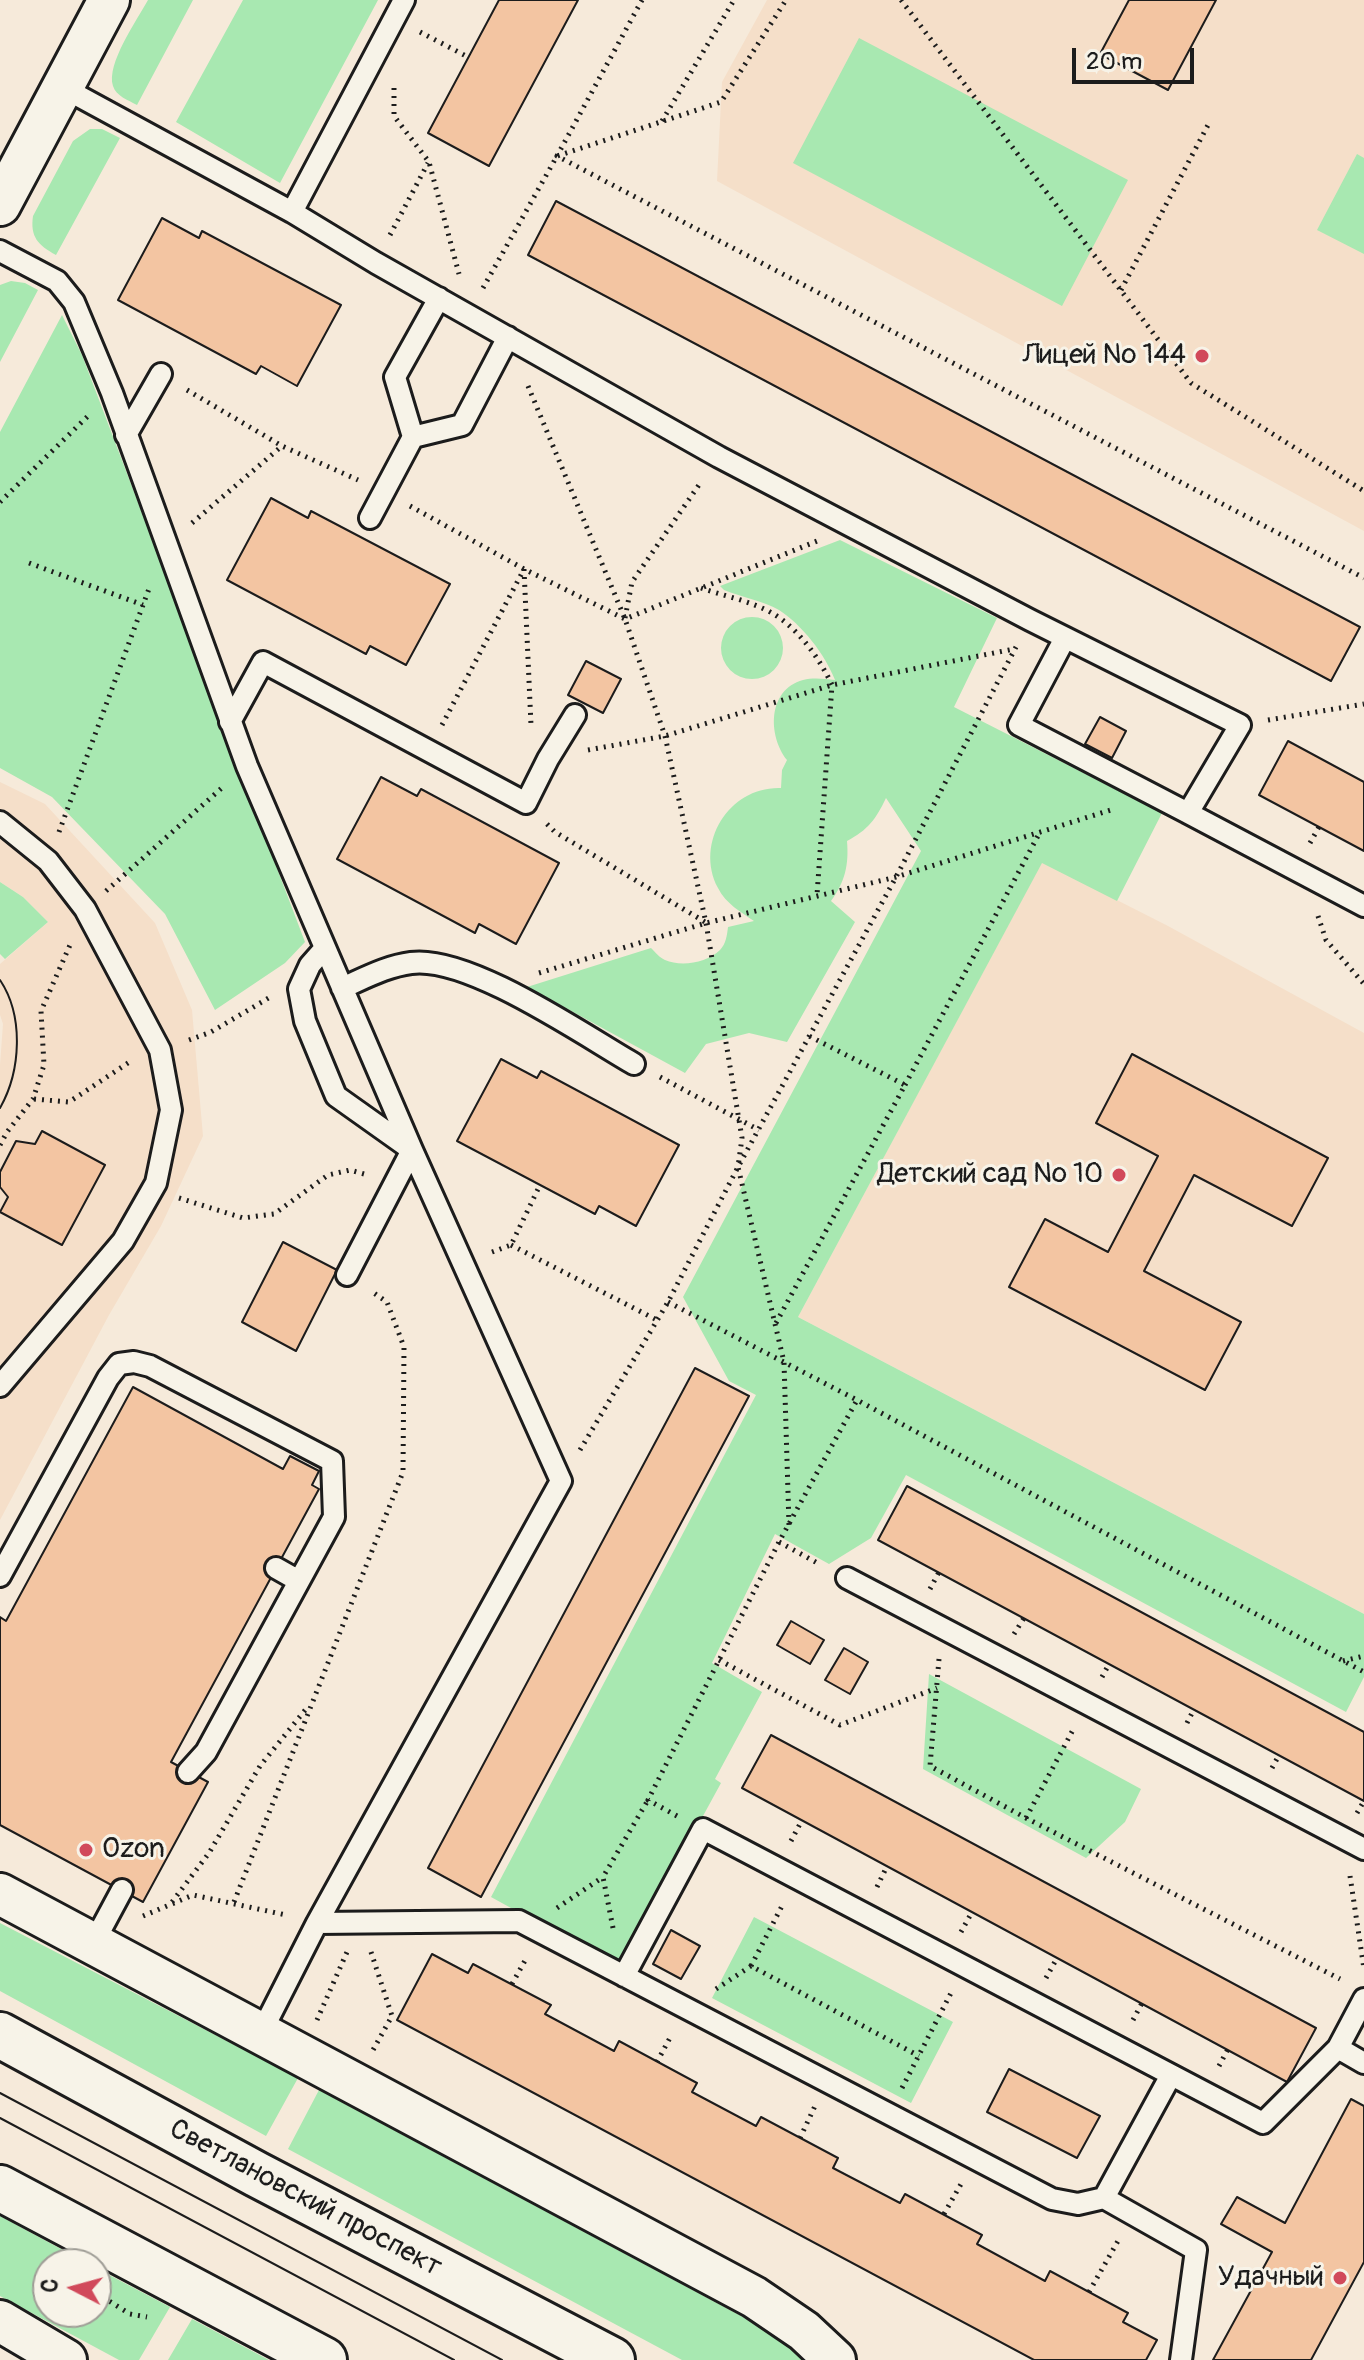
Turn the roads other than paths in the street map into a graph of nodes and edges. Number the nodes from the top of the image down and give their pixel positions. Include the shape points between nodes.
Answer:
1 (109, 0) edge
2 (399, 9) edge
3 (62, 87) junction
4 (0, 205) edge
5 (292, 212) junction
6 (0, 251) edge
7 (439, 298) junction
8 (508, 337) junction
9 (161, 374) road end
10 (126, 435) junction
11 (413, 437) junction
12 (370, 518) dead end
13 (1065, 638) junction
14 (575, 715) dead end
15 (230, 722) junction
16 (1188, 813) junction
17 (0, 822) edge
18 (1364, 906) edge
19 (325, 948) junction
20 (342, 988) junction
21 (634, 1064) road end
22 (412, 1150) junction
23 (347, 1275) road end
24 (0, 1386) edge
25 (276, 1568) dead end
26 (0, 1576) edge
27 (847, 1578) road end
28 (299, 1581) junction
29 (188, 1772) dead end
30 (1364, 1849) edge
31 (122, 1890) dead end
32 (0, 1894) edge
33 (317, 1923) junction
34 (93, 1944) junction
35 (624, 1976) junction
36 (1357, 1992) edge
37 (261, 2033) junction
38 (0, 2035) edge
39 (1338, 2048) junction
40 (1364, 2063) edge
41 (1171, 2075) junction
42 (0, 2188) edge
43 (1104, 2198) junction
44 (0, 2321) edge
45 (66, 2360) edge
46 (324, 2360) edge
47 (612, 2360) edge
48 (835, 2360) edge
49 (1181, 2360) edge

1 - 3 street
2 - 5 lane
3 - 4 street
3 - 5 lane
5 - 7 lane
6 - 10 lane via 57,281 74,302
7 - 8 lane
7 - 11 lane via 395,377
8 - 11 lane via 462,425
8 - 13 lane via 719,457
9 - 10 lane
10 - 15 lane
11 - 12 lane
13 - 16 lane via 1019,725
13 - 16 lane via 1240,725
14 - 15 lane via 526,803 263,662
15 - 19 lane
16 - 18 lane
17 - 24 lane via 48,861 85,909 160,1050 171,1110 156,1183 123,1241
19 - 20 lane
19 - 22 lane via 299,989 305,1021 336,1096
20 - 21 lane via 414,962 450,966 482,977
20 - 22 lane
22 - 23 lane
22 - 33 lane via 561,1481
25 - 28 lane
26 - 28 lane via 108,1378 119,1364 134,1362 332,1461 334,1517
27 - 30 lane
28 - 29 lane via 206,1752
31 - 34 lane
32 - 34 street
33 - 35 lane via 519,1921
33 - 37 lane
34 - 37 street
35 - 41 lane via 703,1829
35 - 43 lane via 1052,2199 1078,2204
36 - 39 lane
37 - 48 street via 754,2297
38 - 47 main road, Светлановский проспект
39 - 40 lane
39 - 41 lane via 1263,2123
41 - 43 lane
42 - 46 main road
43 - 49 lane via 1196,2250
44 - 45 street

